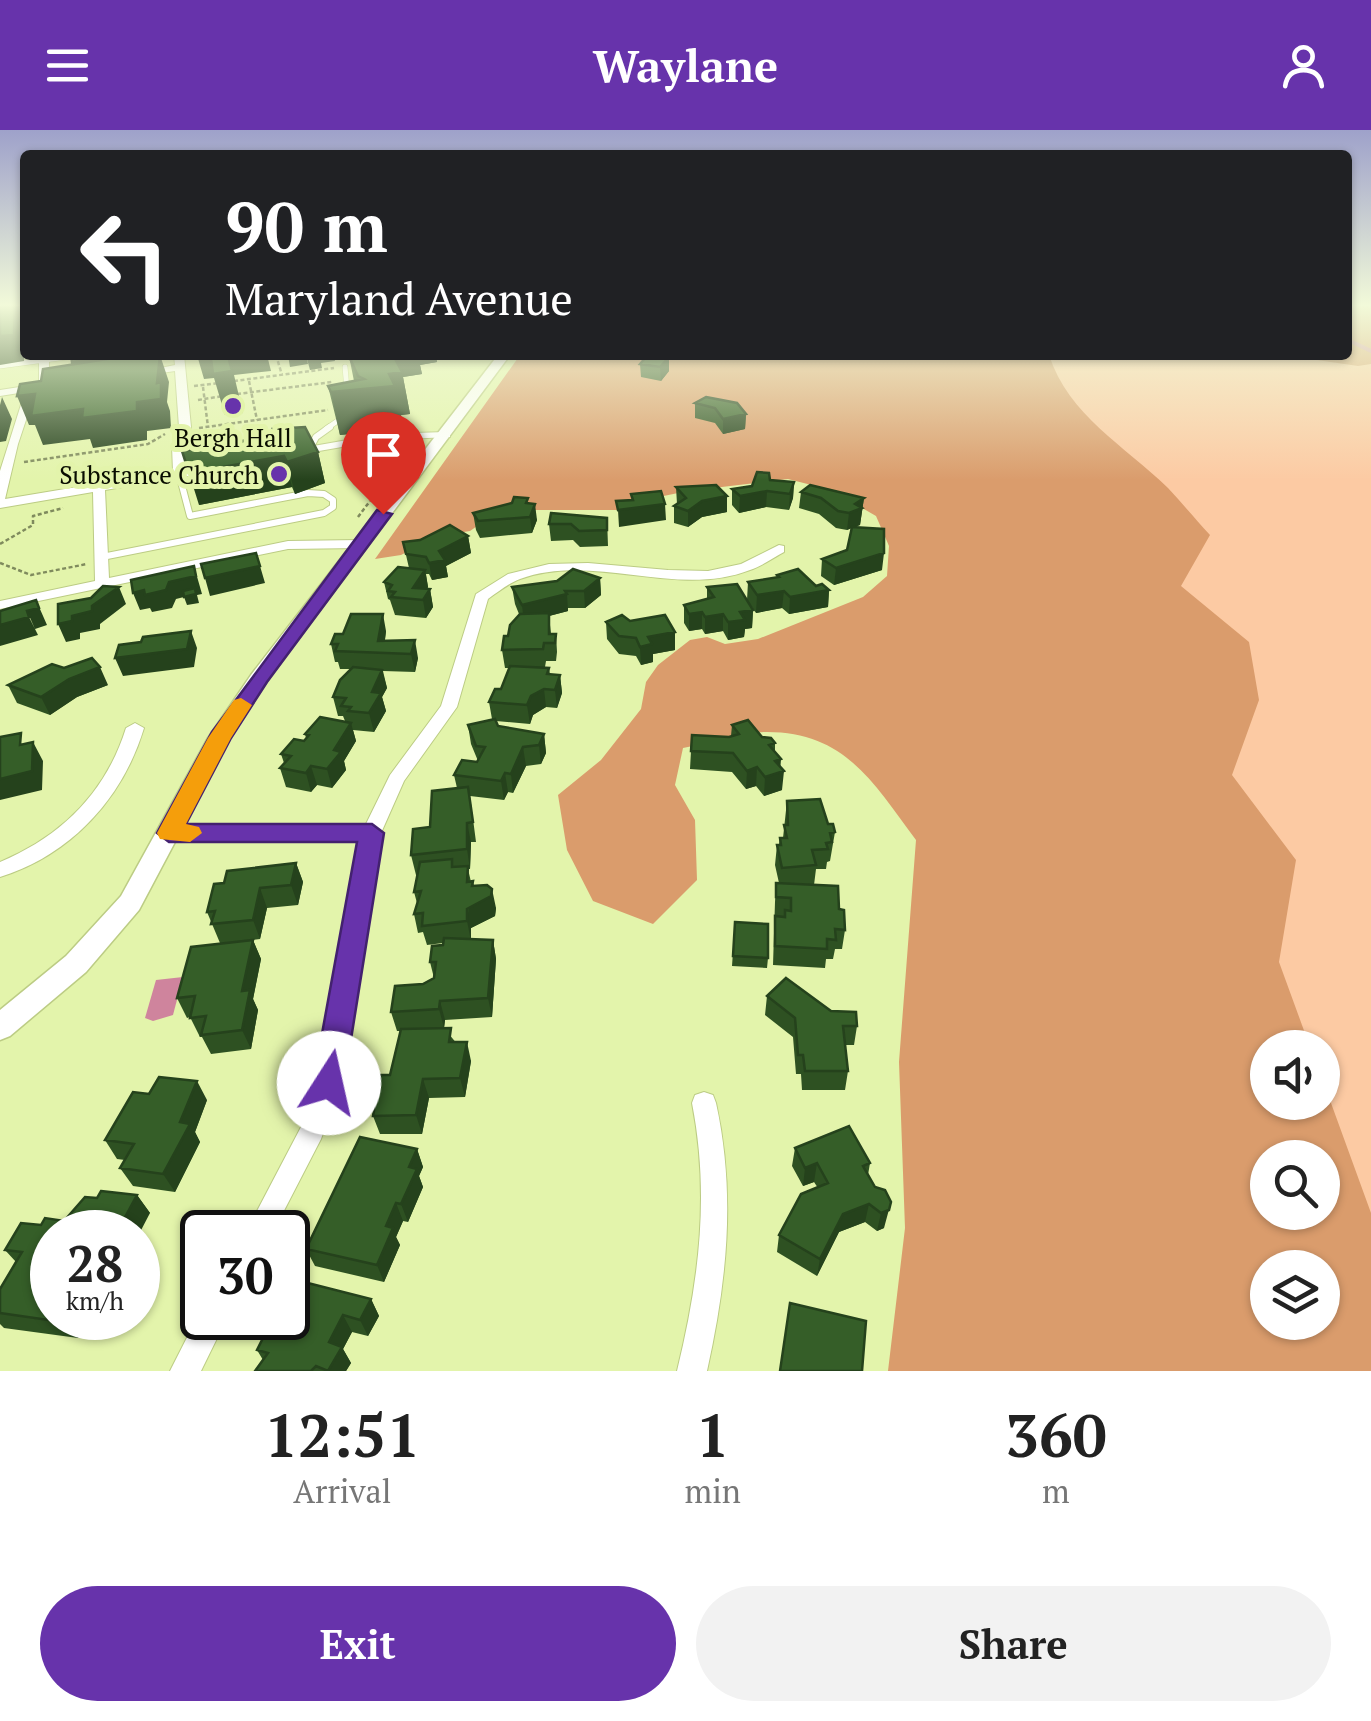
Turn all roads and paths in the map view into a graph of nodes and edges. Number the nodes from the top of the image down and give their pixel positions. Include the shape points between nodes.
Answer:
1 (44, 364) edge
2 (169, 364) edge
3 (180, 364) edge
4 (279, 364) edge
5 (498, 364) edge
6 (346, 367) joint
7 (131, 374) edge
8 (282, 375) junction
9 (248, 380) junction
10 (346, 380) junction
11 (59, 385) edge
12 (203, 386) junction
13 (44, 387) junction
14 (251, 392) junction
15 (0, 393) edge
16 (347, 394) edge
17 (182, 398) junction
18 (204, 399) junction
19 (348, 408) edge
20 (256, 420) dead end
21 (208, 427) dead end
22 (446, 435) junction
23 (309, 450) junction
24 (290, 454) edge
25 (232, 464) edge
26 (179, 474) junction
27 (100, 491) junction
28 (0, 501) edge
29 (0, 544) edge
30 (359, 544) junction
31 (779, 549) dead end
32 (102, 559) junction
33 (0, 563) edge
34 (102, 582) junction
35 (0, 605) edge
36 (135, 728) dead end
37 (169, 833) junction
38 (372, 833) junction
39 (0, 870) edge
40 (0, 1027) edge
41 (704, 1103) dead end
42 (271, 1210) edge
43 (201, 1340) edge
44 (185, 1371) edge
45 (692, 1371) edge

1 - 13 street
2 - 7 street
3 - 17 street
4 - 8 path
5 - 22 street
6 - 8 path
6 - 10 lane
8 - 9 path
9 - 12 path
9 - 14 path
10 - 14 path
10 - 16 lane
11 - 13 street
12 - 17 path
12 - 18 path
13 - 15 street
13 - 28 street via 29,394
14 - 18 path
14 - 20 path
17 - 18 path
17 - 26 street
18 - 21 path
19 - 23 lane
22 - 23 street
22 - 30 street
23 - 24 street
25 - 26 street
26 - 27 street
26 - 32 lane via 190,516 308,494 324,494 334,507
27 - 28 street
27 - 29 path via 33,516 33,526
27 - 32 street
30 - 34 street via 288,545
30 - 37 street via 220,738
31 - 38 street via 751,566 710,575 552,568 506,573 481,597 449,707 396,779
32 - 33 path via 31,575
32 - 34 street
34 - 35 street
36 - 39 street via 84,819 44,850
37 - 38 street
37 - 40 street via 105,934
38 - 42 street via 329,1083
41 - 45 street via 717,1177 714,1256
43 - 44 street

